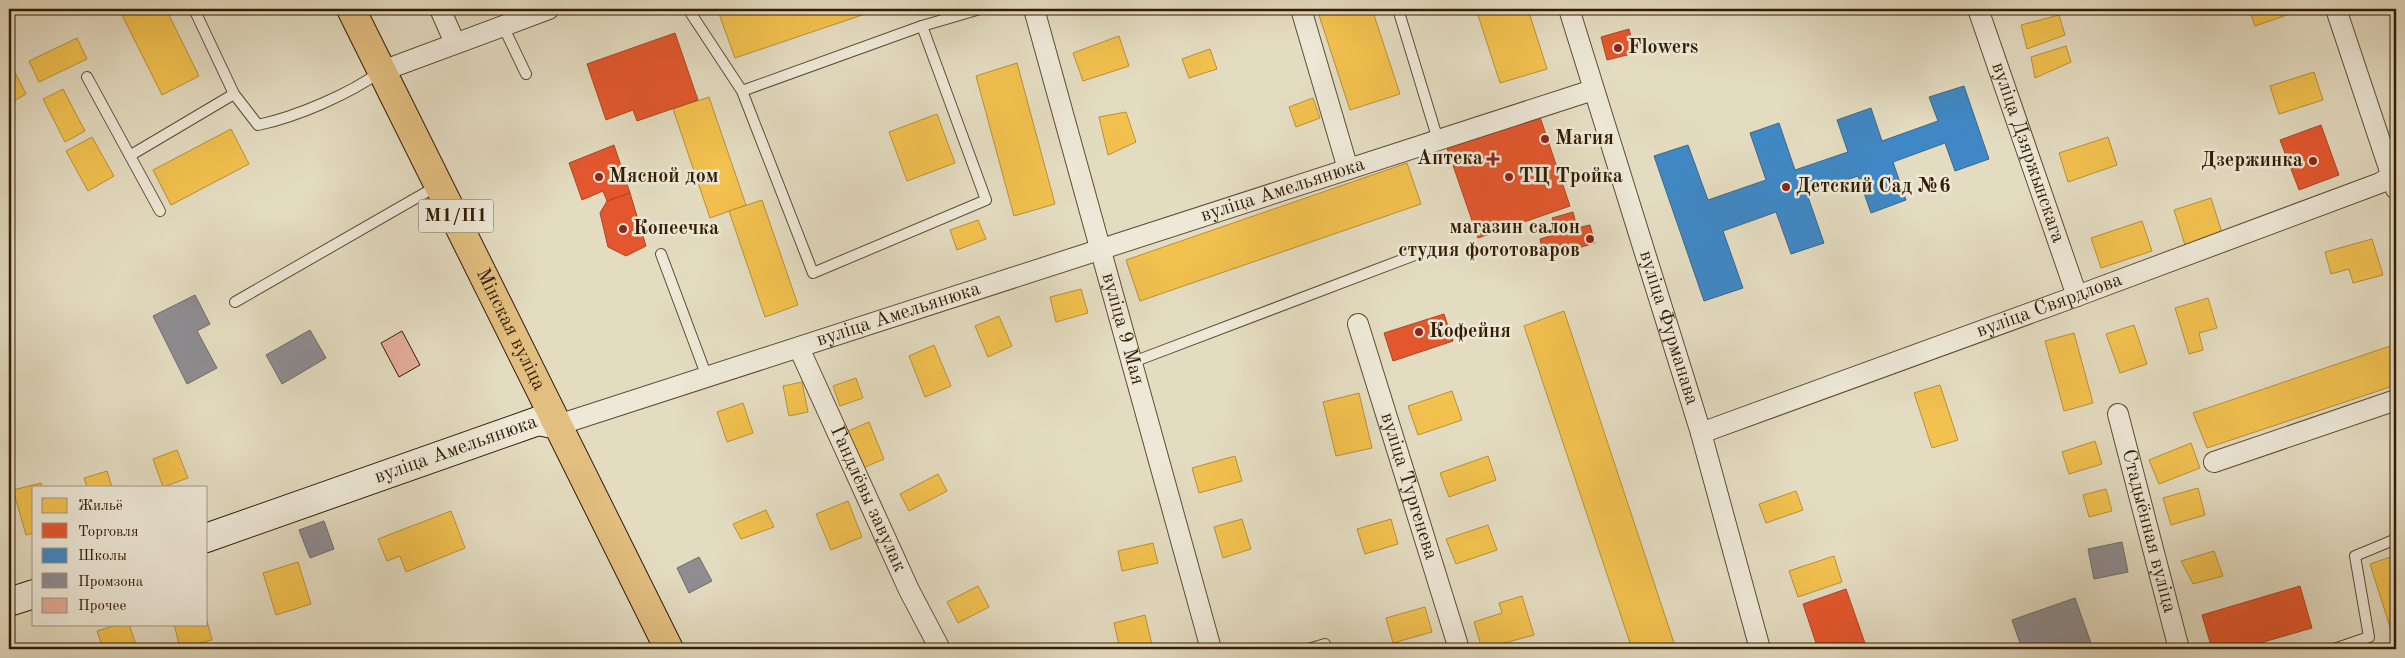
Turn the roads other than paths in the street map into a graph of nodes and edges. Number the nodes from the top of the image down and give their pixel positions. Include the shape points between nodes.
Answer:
1 (194, 9) edge
2 (351, 9) edge
3 (440, 9) edge
4 (549, 9) edge
5 (688, 9) edge
6 (980, 9) edge
7 (1034, 9) edge
8 (1301, 9) edge
9 (1398, 9) edge
10 (1569, 9) edge
11 (1978, 9) edge
12 (2336, 9) edge
13 (503, 26) junction
14 (922, 26) junction
15 (455, 43) junction
16 (382, 71) junction
17 (526, 74) dead end
18 (87, 77) dead end
19 (1593, 90) junction
20 (742, 91) junction
21 (234, 94) junction
22 (1438, 140) junction
23 (131, 155) junction
24 (1348, 169) junction
25 (2395, 179) edge
26 (440, 185) junction
27 (160, 211) dead end
28 (1102, 249) junction
29 (1428, 250) dead end
30 (661, 254) dead end
31 (2078, 296) junction
32 (234, 302) dead end
33 (1358, 324) dead end
34 (799, 348) junction
35 (1133, 362) junction
36 (707, 377) junction
37 (2396, 400) edge
38 (2118, 414) dead end
39 (558, 425) junction
40 (1701, 433) junction
41 (2214, 462) dead end
42 (208, 537) edge
43 (2396, 540) edge
44 (32, 595) edge
45 (9, 602) edge
46 (1324, 644) dead end
47 (669, 649) edge
48 (940, 649) edge
49 (1211, 649) edge
50 (1308, 649) edge
51 (1459, 649) edge
52 (1760, 649) edge
53 (2179, 649) edge
54 (2334, 649) edge

1 - 21 lane
2 - 16 main road, Мінская вуліца / М1/П1
3 - 15 street
4 - 13 street
5 - 20 lane
6 - 14 lane
7 - 28 street, вуліца 9 Мая
8 - 24 street
9 - 22 lane
10 - 19 street, вуліца Фурманава
11 - 31 street, вуліца Дзяржынскага
12 - 25 street
13 - 15 street
13 - 17 lane
14 - 20 lane
14 - 20 lane via 986,200 813,273
15 - 16 street
16 - 21 lane via 368,81 285,119 258,125
16 - 26 main road, Мінская вуліца / М1/П1
18 - 23 lane
19 - 22 street, вуліца Амельянюка
19 - 40 street, вуліца Фурманава
21 - 23 lane
22 - 24 street, вуліца Амельянюка
23 - 27 lane
24 - 28 street, вуліца Амельянюка
25 - 31 street, вуліца Свярдлова
26 - 32 lane
26 - 39 main road, Мінская вуліца / М1/П1
28 - 34 street, вуліца Амельянюка
28 - 35 street, вуліца 9 Мая
29 - 35 lane
30 - 36 lane
31 - 40 street, вуліца Свярдлова
33 - 51 street, вуліца Тургенева
34 - 36 street, вуліца Амельянюка
34 - 48 street, Гандлёвы завулак via 909,590
35 - 49 street, вуліца 9 Мая
36 - 39 street, вуліца Амельянюка
37 - 41 street
38 - 53 street, Стадыённая вуліца
39 - 42 street, вуліца Амельянюка via 538,421
39 - 47 main road, Мінская вуліца / М1/П1
40 - 52 street, вуліца Фурманава
43 - 54 lane via 2355,556 2370,637
44 - 45 street
46 - 50 lane

